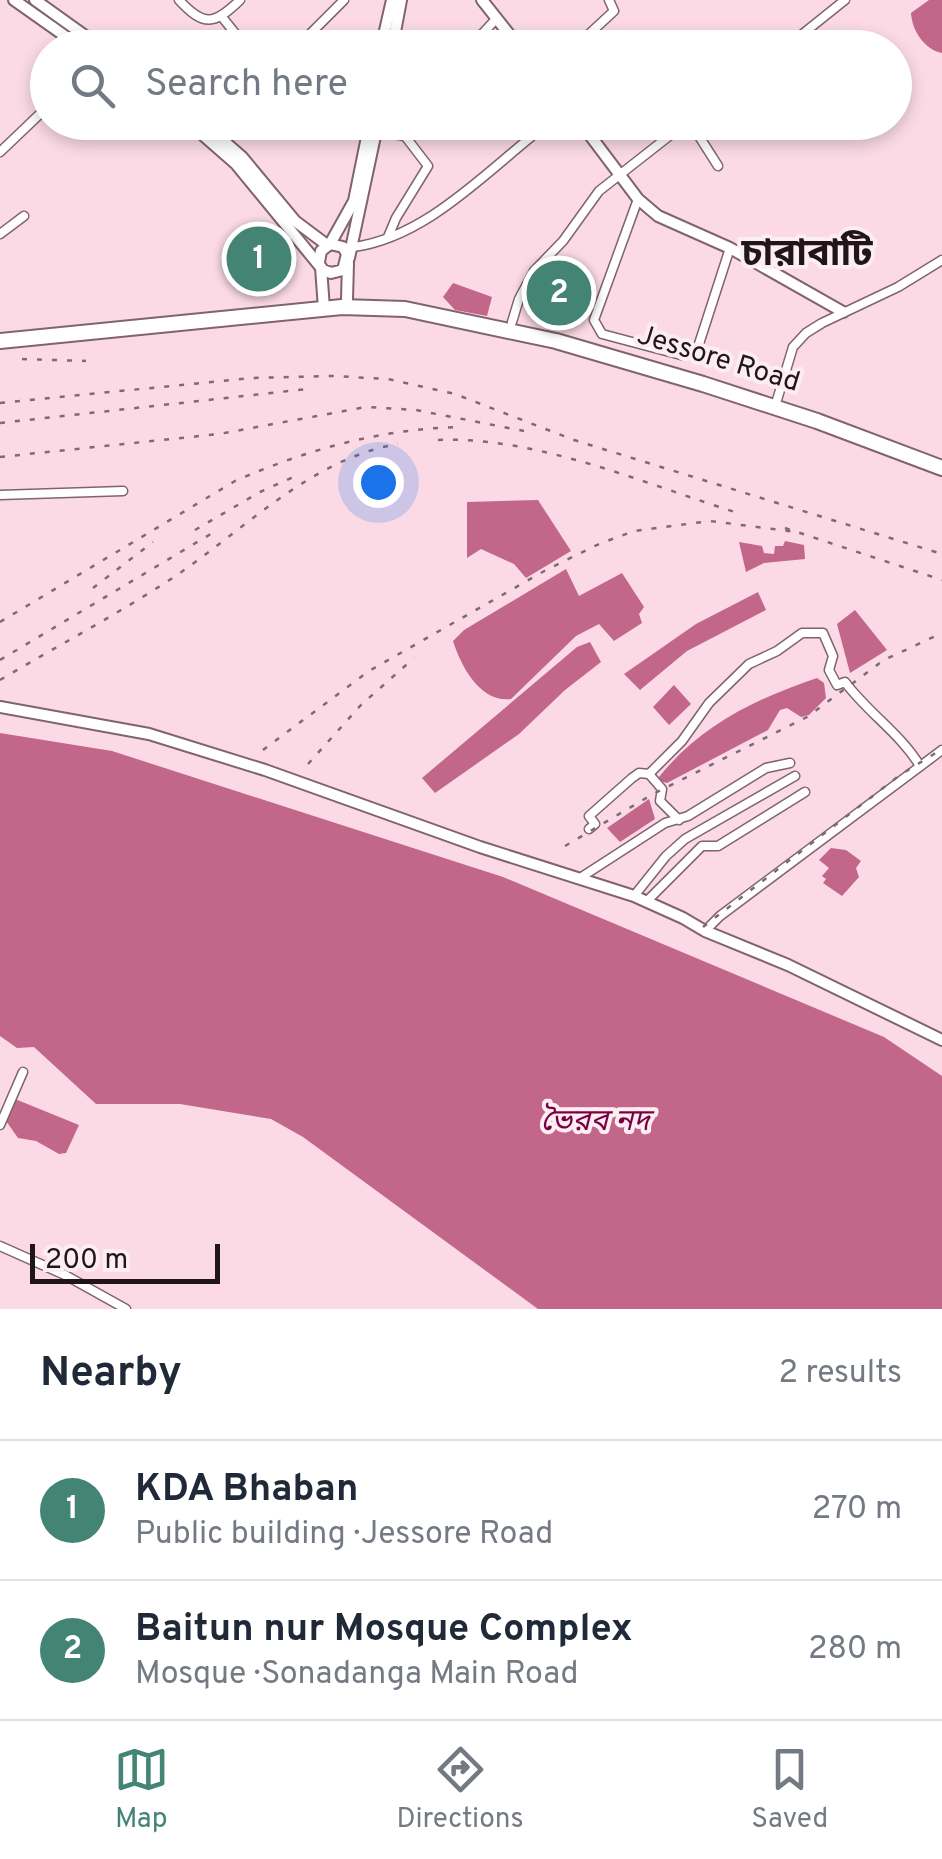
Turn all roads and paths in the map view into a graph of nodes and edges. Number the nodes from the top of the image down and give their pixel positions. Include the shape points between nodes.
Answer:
1 (14, 0) edge
2 (35, 0) edge
3 (178, 0) edge
4 (240, 0) edge
5 (344, 0) edge
6 (392, 0) edge
7 (401, 0) edge
8 (482, 0) edge
9 (609, 0) edge
10 (845, 0) edge
11 (222, 17) junction
12 (497, 18) junction
13 (56, 30) edge
14 (77, 30) edge
15 (232, 30) edge
16 (314, 30) edge
17 (385, 30) edge
18 (395, 30) edge
19 (486, 30) edge
20 (506, 30) edge
21 (593, 30) edge
22 (808, 30) edge
23 (30, 123) edge
24 (209, 140) edge
25 (223, 140) edge
26 (371, 140) edge
27 (372, 140) edge
28 (408, 140) edge
29 (527, 140) edge
30 (594, 140) edge
31 (665, 140) edge
32 (701, 140) edge
33 (0, 152) edge
34 (718, 166) dead end
35 (620, 173) junction
36 (638, 198) junction
37 (24, 216) dead end
38 (0, 234) edge
39 (388, 238) junction
40 (328, 245) junction
41 (353, 246) junction
42 (730, 248) junction
43 (942, 260) edge
44 (348, 261) junction
45 (320, 264) junction
46 (346, 299) junction
47 (323, 305) junction
48 (844, 312) junction
49 (512, 322) junction
50 (0, 337) edge
51 (599, 340) junction
52 (777, 400) junction
53 (942, 459) edge
54 (942, 468) edge
55 (123, 491) dead end
56 (0, 495) edge
57 (0, 708) edge
58 (942, 750) edge
59 (790, 764) dead end
60 (920, 766) junction
61 (649, 774) junction
62 (795, 776) dead end
63 (805, 792) dead end
64 (679, 820) junction
65 (589, 829) dead end
66 (580, 878) junction
67 (634, 896) junction
68 (646, 902) junction
69 (704, 931) junction
70 (942, 1040) edge
71 (23, 1072) dead end
72 (0, 1125) edge
73 (0, 1246) edge
74 (126, 1309) edge

1 - 13 street
2 - 14 street
3 - 11 street via 206,20
4 - 11 street
5 - 16 street
6 - 17 street
7 - 18 street
8 - 12 street
9 - 21 street via 614,11
10 - 22 street
11 - 15 street
12 - 19 street
12 - 20 street
23 - 33 street
24 - 45 street
25 - 40 street via 295,221
26 - 40 street via 354,200
27 - 41 street
28 - 39 street via 428,166
29 - 39 street via 438,210
30 - 35 street
31 - 35 street
32 - 34 street
35 - 36 street
35 - 49 street via 534,271
36 - 42 street via 658,216
36 - 51 street via 594,320
37 - 38 street
39 - 41 street
40 - 44 street via 342,247
40 - 45 street
41 - 44 street
42 - 48 street
42 - 51 street via 692,352
43 - 48 street
44 - 45 street via 336,273
44 - 46 street
45 - 47 street
46 - 47 highway, Jessore Road
46 - 49 highway, Jessore Road via 404,301
47 - 50 highway
47 - 54 highway, Jessore Road via 405,309 556,341 817,421
48 - 52 street via 794,348
49 - 51 highway, Jessore Road
51 - 52 highway, Jessore Road
52 - 53 highway, Jessore Road
55 - 56 street
57 - 66 street via 149,734
58 - 60 street
59 - 64 street via 766,768
60 - 61 street via 845,682 837,685 829,644 816,632 802,633 737,674
60 - 69 street
61 - 64 street via 662,789 660,802
61 - 65 street via 632,778 588,816 595,824
62 - 67 street via 692,834
63 - 68 street via 718,846 702,846
64 - 66 street via 632,841
66 - 67 street
67 - 68 street
68 - 69 street
69 - 70 street
71 - 72 street
73 - 74 street

